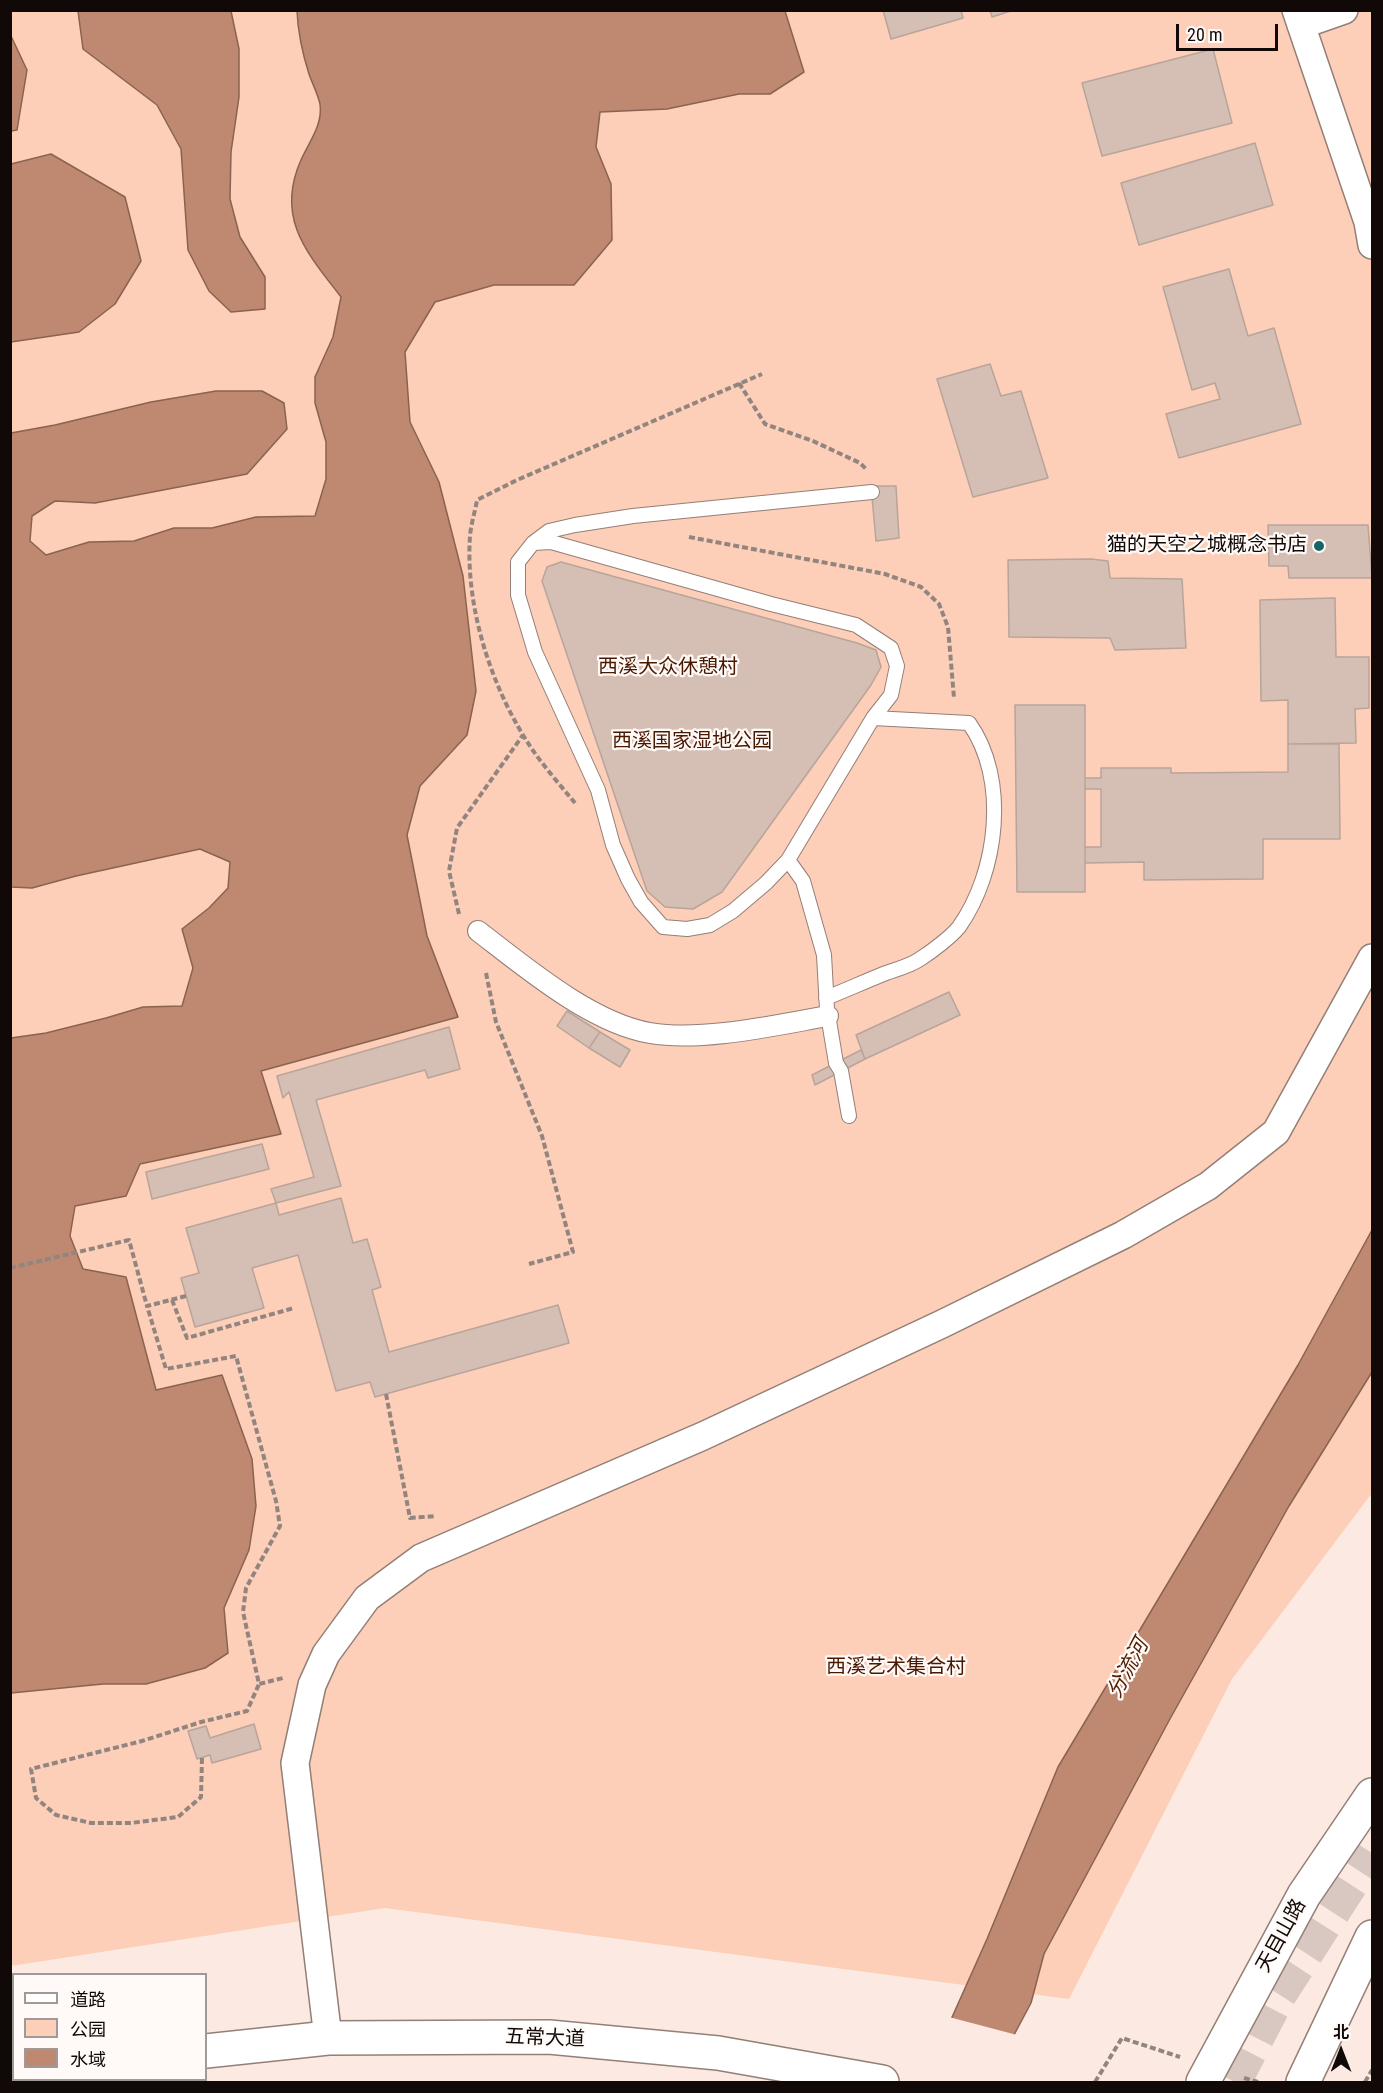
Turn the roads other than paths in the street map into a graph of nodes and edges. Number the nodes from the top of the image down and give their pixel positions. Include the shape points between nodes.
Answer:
1 (1344, 10) edge
2 (1299, 18) edge
3 (1372, 245) edge
4 (872, 492) dead end
5 (533, 543) junction
6 (873, 718) junction
7 (788, 860) junction
8 (478, 931) road end
9 (1372, 958) edge
10 (827, 1007) junction
11 (849, 1116) dead end
12 (1372, 1795) edge
13 (1372, 1937) edge
14 (328, 2038) junction
15 (207, 2051) edge
16 (1207, 2075) edge
17 (881, 2082) edge
18 (1303, 2082) edge

1 - 2 street
2 - 3 street via 1368,222
4 - 5 lane via 623,517 549,531
5 - 6 lane via 551,542 856,625 891,648 897,666 891,695
5 - 7 lane via 518,562 518,573 519,595 535,652 598,790 613,845 641,902 663,927 687,929 710,925 733,911
6 - 7 lane
6 - 10 lane via 969,723 980,738 991,774 994,816 990,856 976,899 957,929 919,961
7 - 10 lane via 803,881 815,918 824,955
8 - 10 street via 545,982 601,1017 650,1033 700,1035 772,1026
9 - 14 street via 1276,1132 1208,1186 1123,1235 942,1324 703,1436 421,1558 367,1599 326,1654 312,1685 295,1763
10 - 11 lane
12 - 16 main road, 天目山路 via 1304,1895
13 - 18 main road
14 - 15 main road, 五常大道
14 - 17 main road, 五常大道 via 549,2037 718,2053

